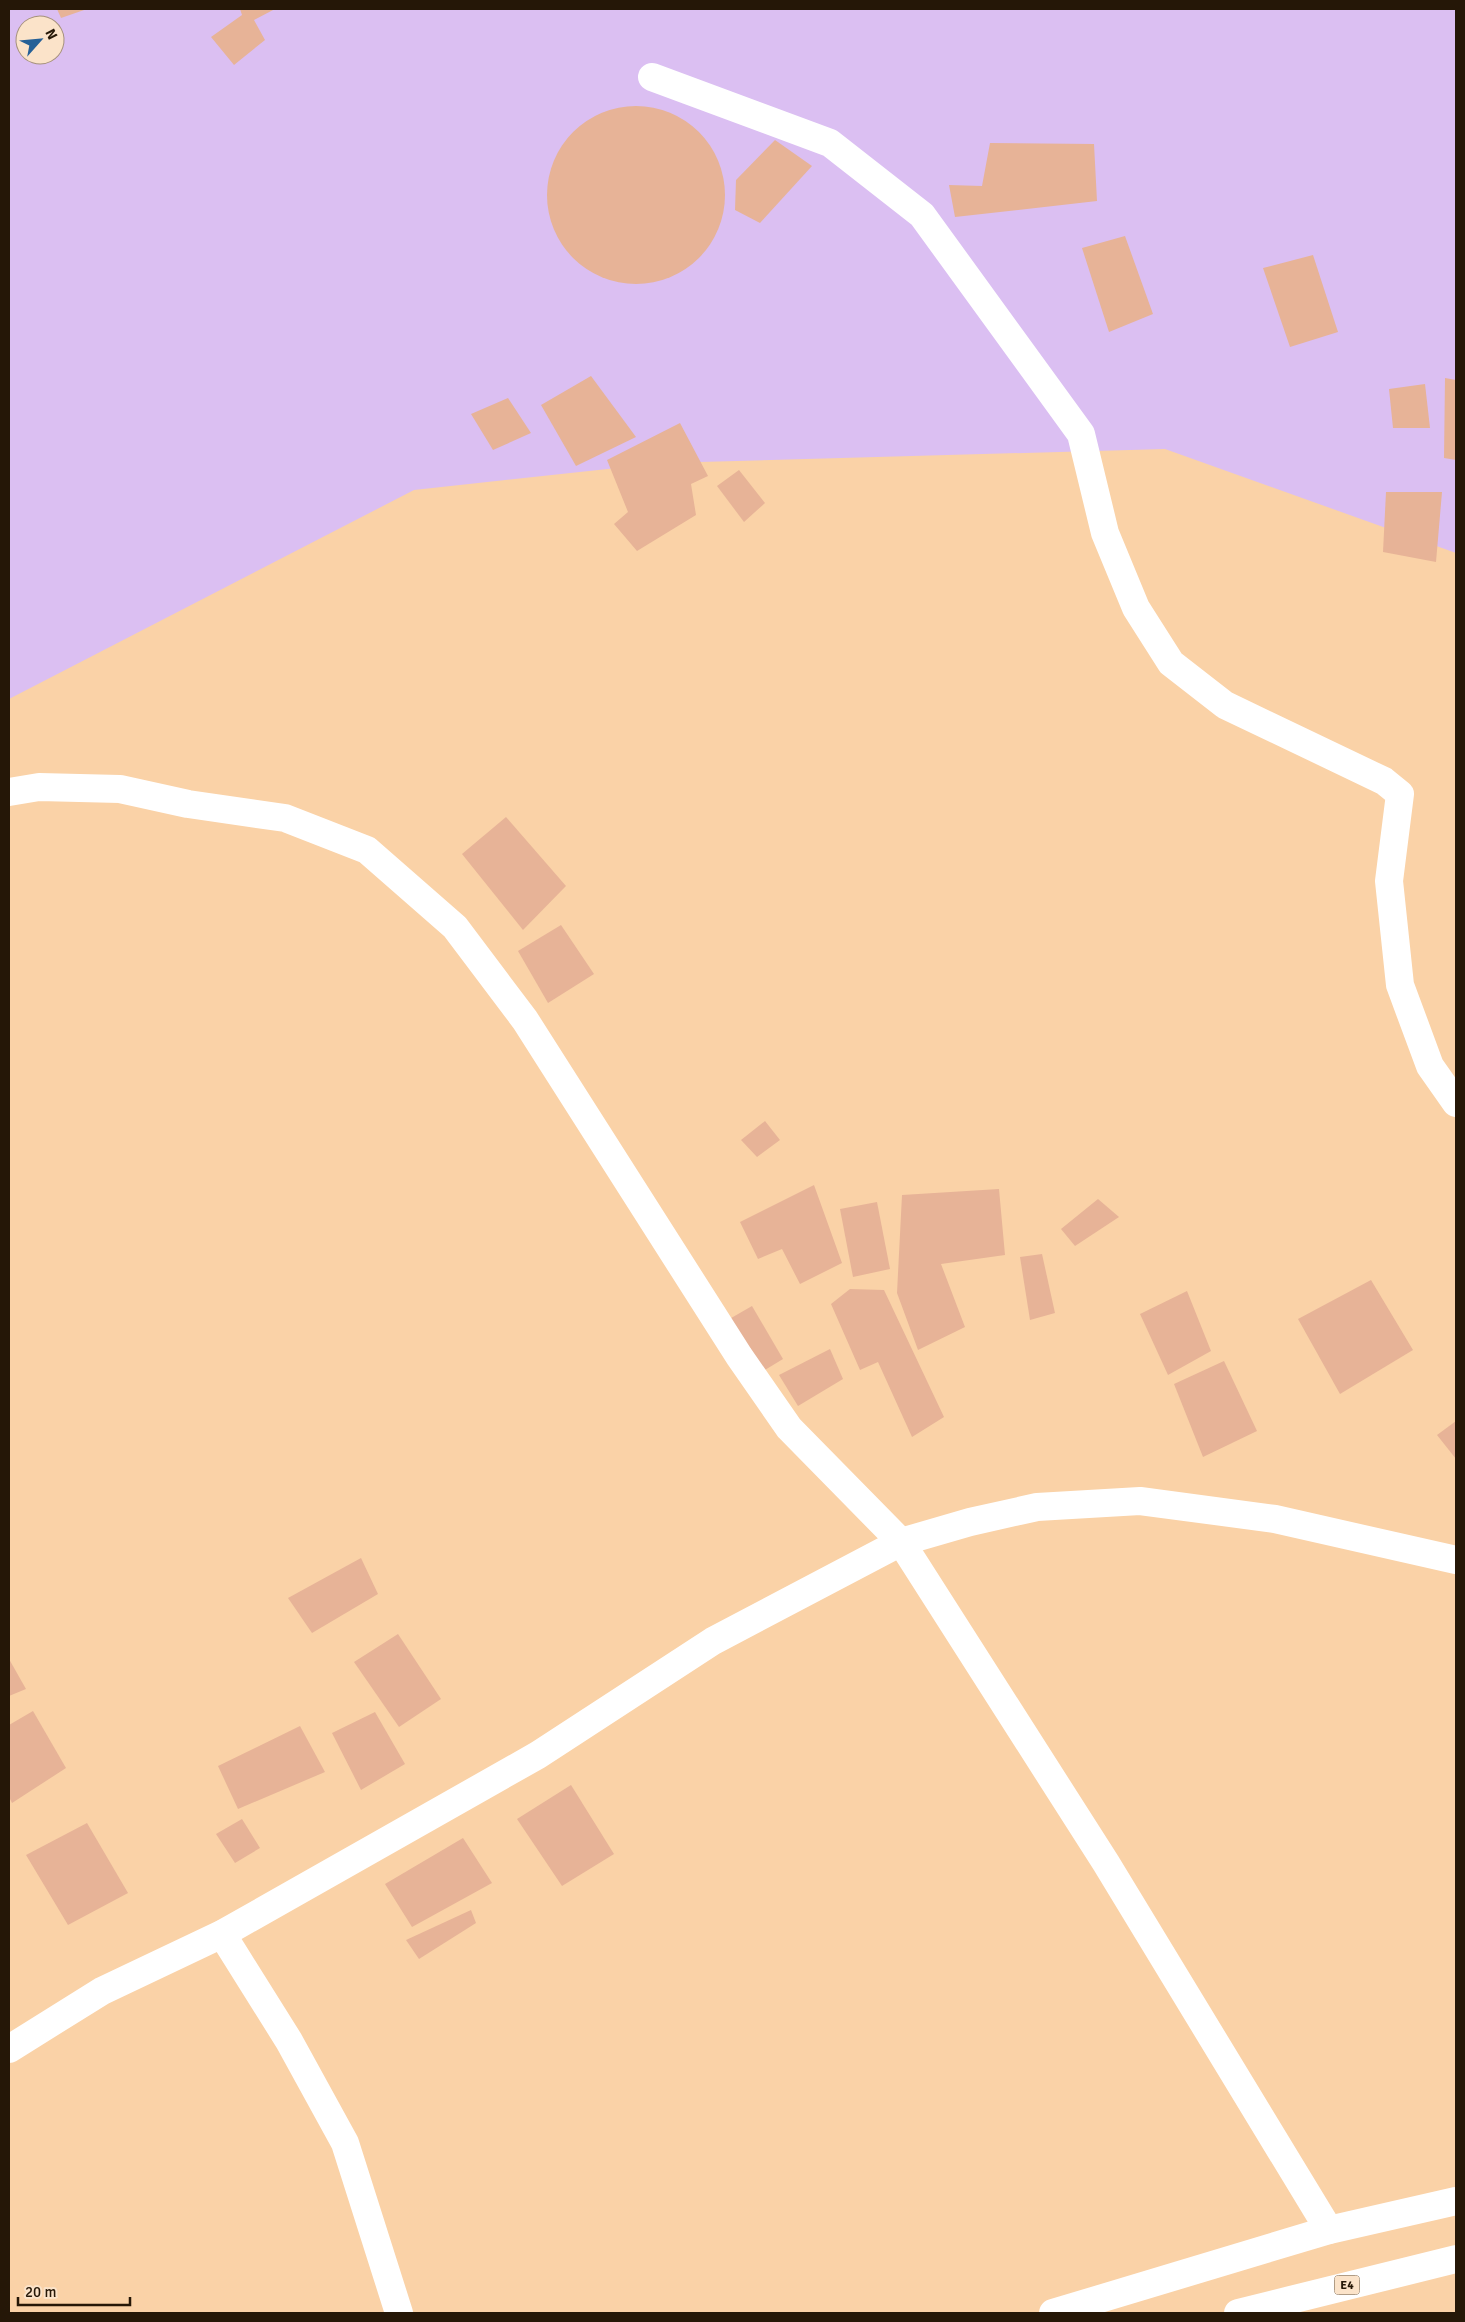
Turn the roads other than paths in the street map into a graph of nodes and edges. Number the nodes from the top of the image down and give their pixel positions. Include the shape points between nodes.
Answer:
1 (652, 77) dead end
2 (9, 792) edge
3 (1456, 1102) edge
4 (901, 1542) junction
5 (1456, 1560) edge
6 (222, 1934) junction
7 (9, 2049) edge
8 (1456, 2201) edge
9 (1328, 2230) junction
10 (1456, 2259) edge
11 (399, 2313) edge
12 (1053, 2313) edge
13 (1238, 2313) edge

1 - 3 main road via 830,142 922,215 1081,434 1104,533 1136,608 1171,663 1225,704 1384,781 1400,794 1389,881 1400,985 1430,1066
2 - 4 main road via 39,787 120,789 188,804 285,818 367,850 455,927 525,1020 738,1356 789,1428
4 - 5 main road via 1037,1507 1140,1501 1275,1519
4 - 6 main road via 713,1641 538,1755
4 - 9 main road via 1106,1863
6 - 7 main road via 102,1991
6 - 11 main road via 289,2041 345,2143
8 - 9 main road
9 - 12 main road
10 - 13 main road, E4

